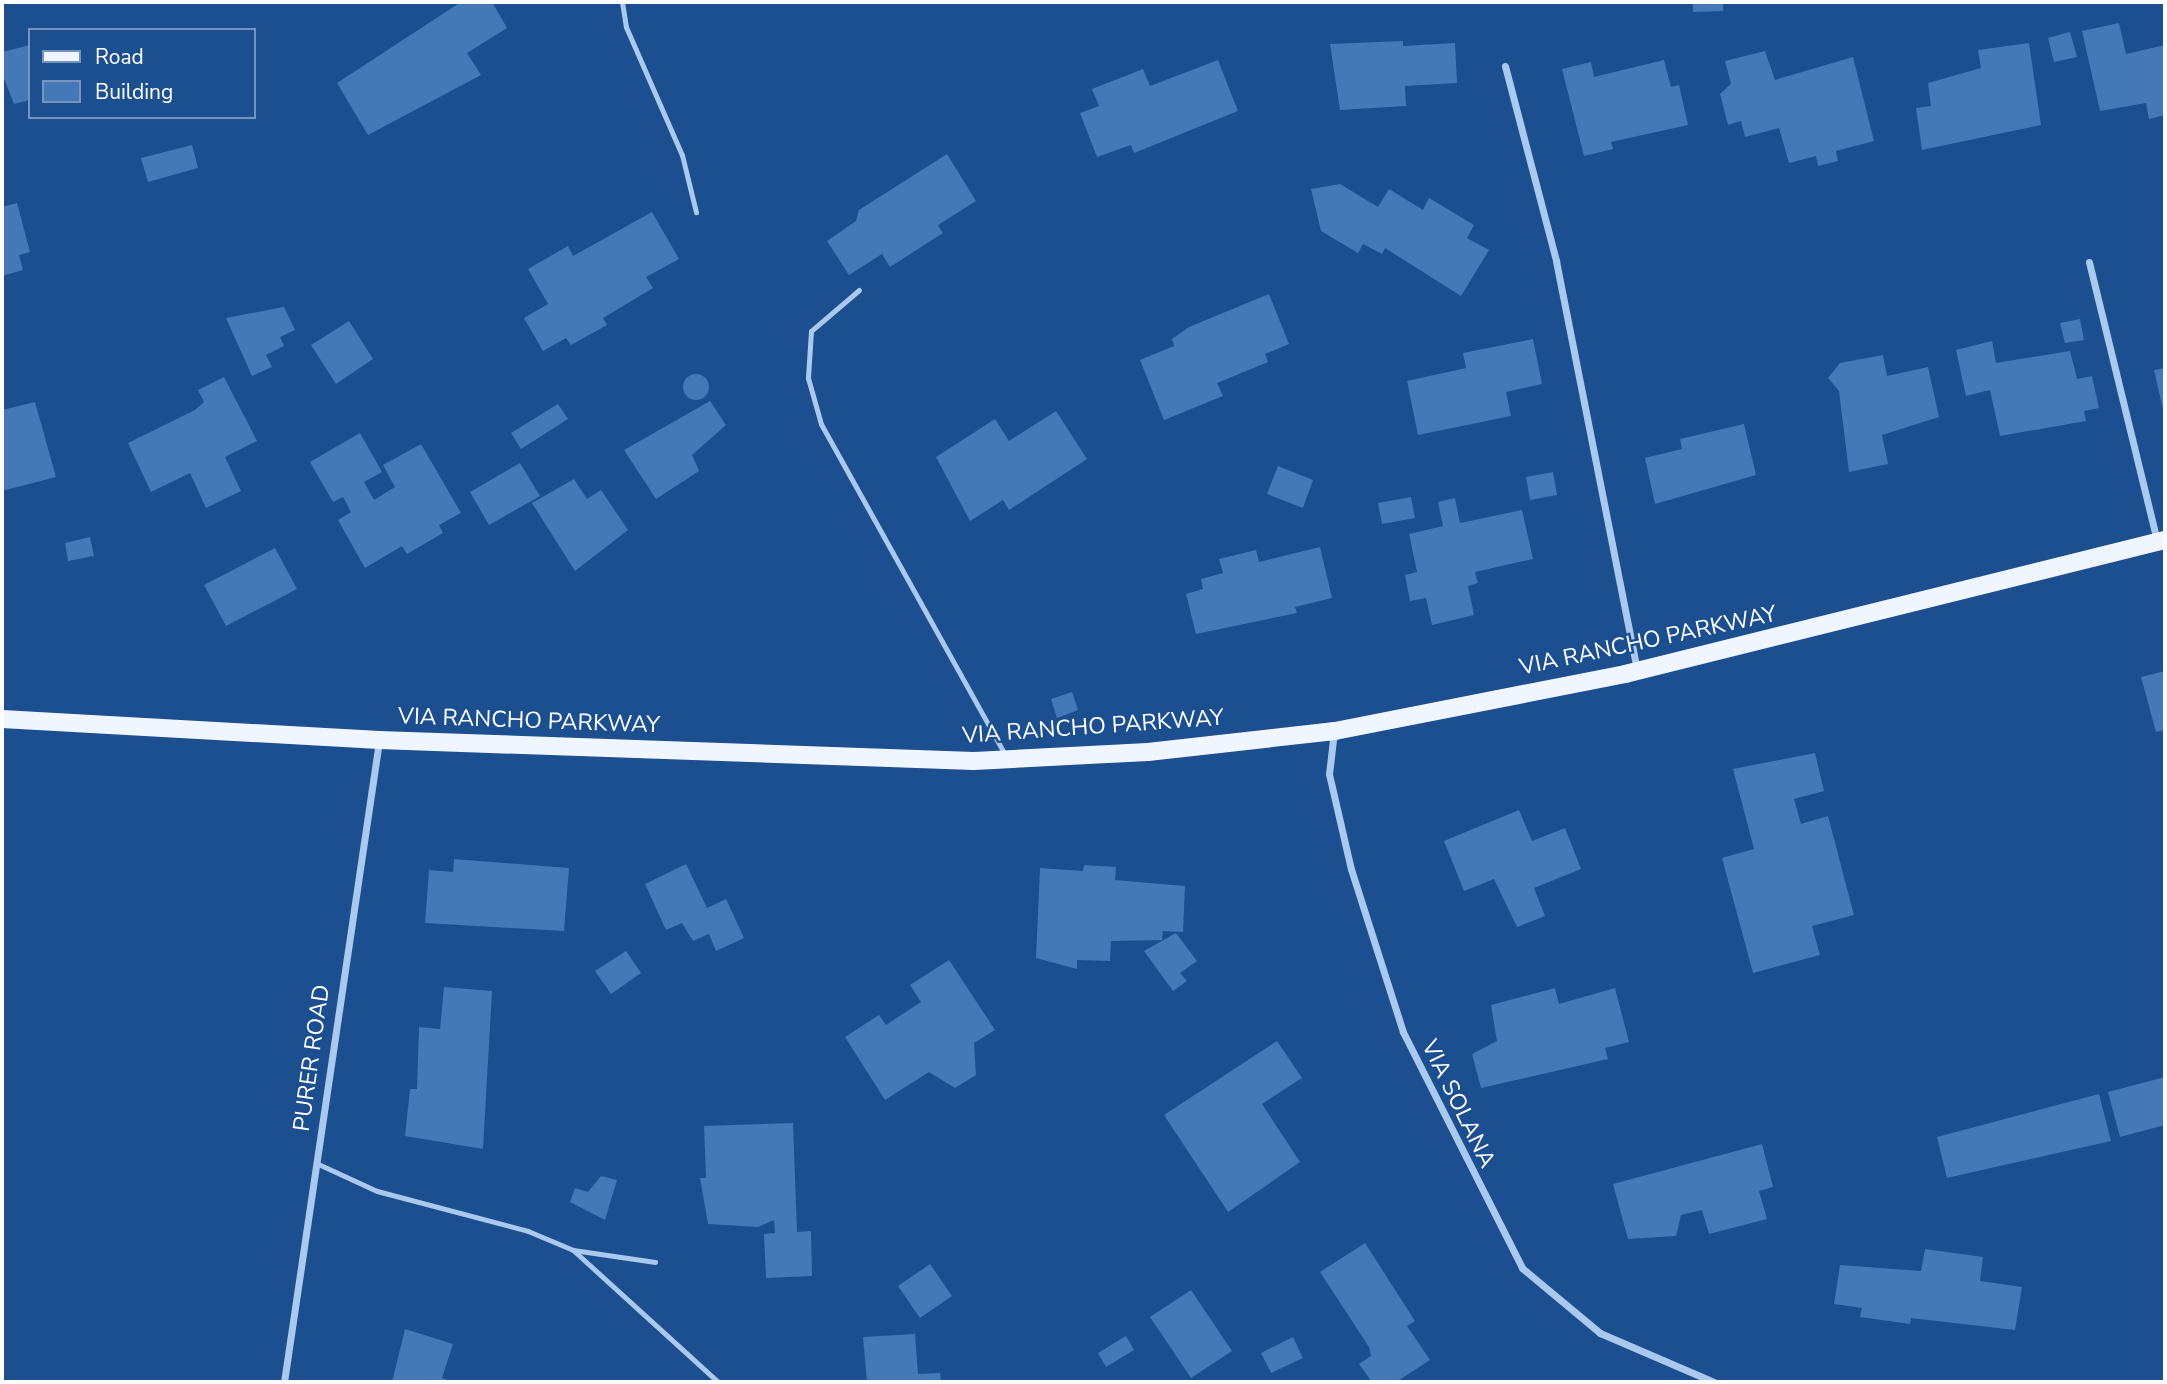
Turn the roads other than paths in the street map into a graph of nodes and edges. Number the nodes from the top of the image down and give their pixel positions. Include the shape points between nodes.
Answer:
1 (622, 2) edge
2 (1504, 66) dead end
3 (696, 212) dead end
4 (2089, 262) dead end
5 (859, 290) dead end
6 (2161, 541) edge
7 (1637, 671) junction
8 (2, 719) edge
9 (1335, 731) junction
10 (379, 740) junction
11 (1007, 759) junction
12 (316, 1163) junction
13 (573, 1250) junction
14 (654, 1262) dead end
15 (284, 1382) edge
16 (718, 1382) edge
17 (1714, 1382) edge

1 - 3 lane via 626,27 682,155
2 - 7 street via 1556,261
4 - 6 street
5 - 11 lane via 811,331 808,378 821,424
6 - 7 main road, VIA RANCHO PARKWAY
7 - 9 main road, VIA RANCHO PARKWAY
8 - 10 main road, VIA RANCHO PARKWAY
9 - 11 main road, VIA RANCHO PARKWAY via 1148,752
9 - 17 street, VIA SOLANA via 1331,786 1403,1032 1516,1256 1600,1334
10 - 11 main road, VIA RANCHO PARKWAY
10 - 12 street, PURER ROAD
12 - 13 lane via 377,1191 469,1213
12 - 15 street, PURER ROAD
13 - 14 lane
13 - 16 lane

